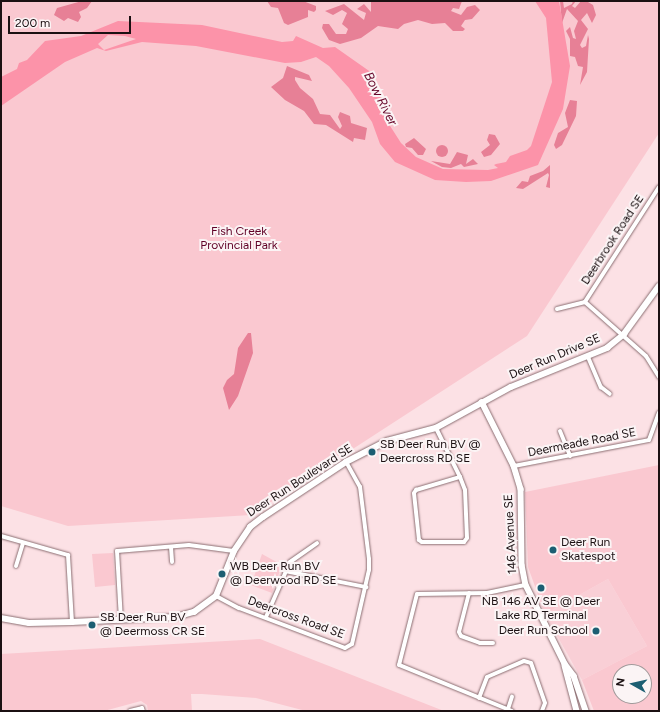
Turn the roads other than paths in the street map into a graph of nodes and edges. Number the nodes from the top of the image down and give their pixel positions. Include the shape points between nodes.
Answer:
1 (659, 187) edge
2 (659, 286) edge
3 (585, 302) junction
4 (557, 308) dead end
5 (624, 334) junction
6 (588, 357) junction
7 (659, 377) edge
8 (610, 394) dead end
9 (482, 402) junction
10 (659, 413) edge
11 (436, 428) junction
12 (560, 431) dead end
13 (570, 456) junction
14 (346, 462) junction
15 (514, 466) junction
16 (460, 477) junction
17 (1, 536) edge
18 (23, 543) junction
19 (317, 543) dead end
20 (171, 547) junction
21 (234, 551) junction
22 (172, 562) dead end
23 (16, 566) dead end
24 (285, 572) junction
25 (526, 586) junction
26 (366, 587) junction
27 (469, 593) junction
28 (216, 596) junction
29 (266, 617) junction
30 (1, 618) edge
31 (121, 620) junction
32 (72, 622) junction
33 (492, 643) dead end
34 (564, 664) junction
35 (512, 697) dead end
36 (479, 698) junction
37 (510, 710) edge
38 (130, 711) edge
39 (143, 711) edge
40 (542, 711) edge
41 (578, 711) edge
42 (586, 711) edge

1 - 3 street, Deerbrook Road SE
2 - 5 street, Deer Run Drive SE
3 - 4 street
3 - 5 street, Deerbrook Road SE
5 - 6 street, Deer Run Drive SE via 607,348
5 - 7 street via 646,356
6 - 8 street via 601,387
6 - 9 street, Deer Run Drive SE via 511,387
9 - 11 street, Deer Run Boulevard SE
9 - 15 street, 146 Avenue SE
10 - 13 street, Deermeade Road SE via 649,440
11 - 14 street, Deer Run Boulevard SE via 387,441
11 - 16 street
12 - 13 street
13 - 15 street, Deermeade Road SE
14 - 21 street, Deer Run Boulevard SE via 250,527
14 - 26 street, Deercross Road SE via 360,487 369,559
15 - 25 street, 146 Avenue SE via 521,489 522,565
16 - 16 street via 465,490 467,538 464,542 422,542 419,540 414,493 416,490
17 - 18 street
18 - 23 street
18 - 32 street via 68,555
19 - 24 street via 290,562
20 - 21 street via 189,545
20 - 22 street
20 - 31 street via 117,551
21 - 28 street, Deer Run Boulevard SE
24 - 26 street
24 - 29 street
25 - 27 street via 503,591
25 - 34 street, 146 Avenue SE
26 - 29 street, Deercross Road SE via 352,644 345,648
27 - 33 street via 461,636 480,643
27 - 36 street via 417,594 399,665
28 - 29 street, Deercross Road SE
28 - 31 street, Deer Run Boulevard SE via 206,606 176,617
30 - 32 street, Deer Run Boulevard SE via 29,623
31 - 32 street, Deer Run Boulevard SE
34 - 41 street, 146 Avenue SE
34 - 42 street, 146 Avenue SE via 574,676
35 - 37 street
36 - 37 street
36 - 40 street via 487,677 524,660 530,662 545,703
38 - 39 street via 142,708

